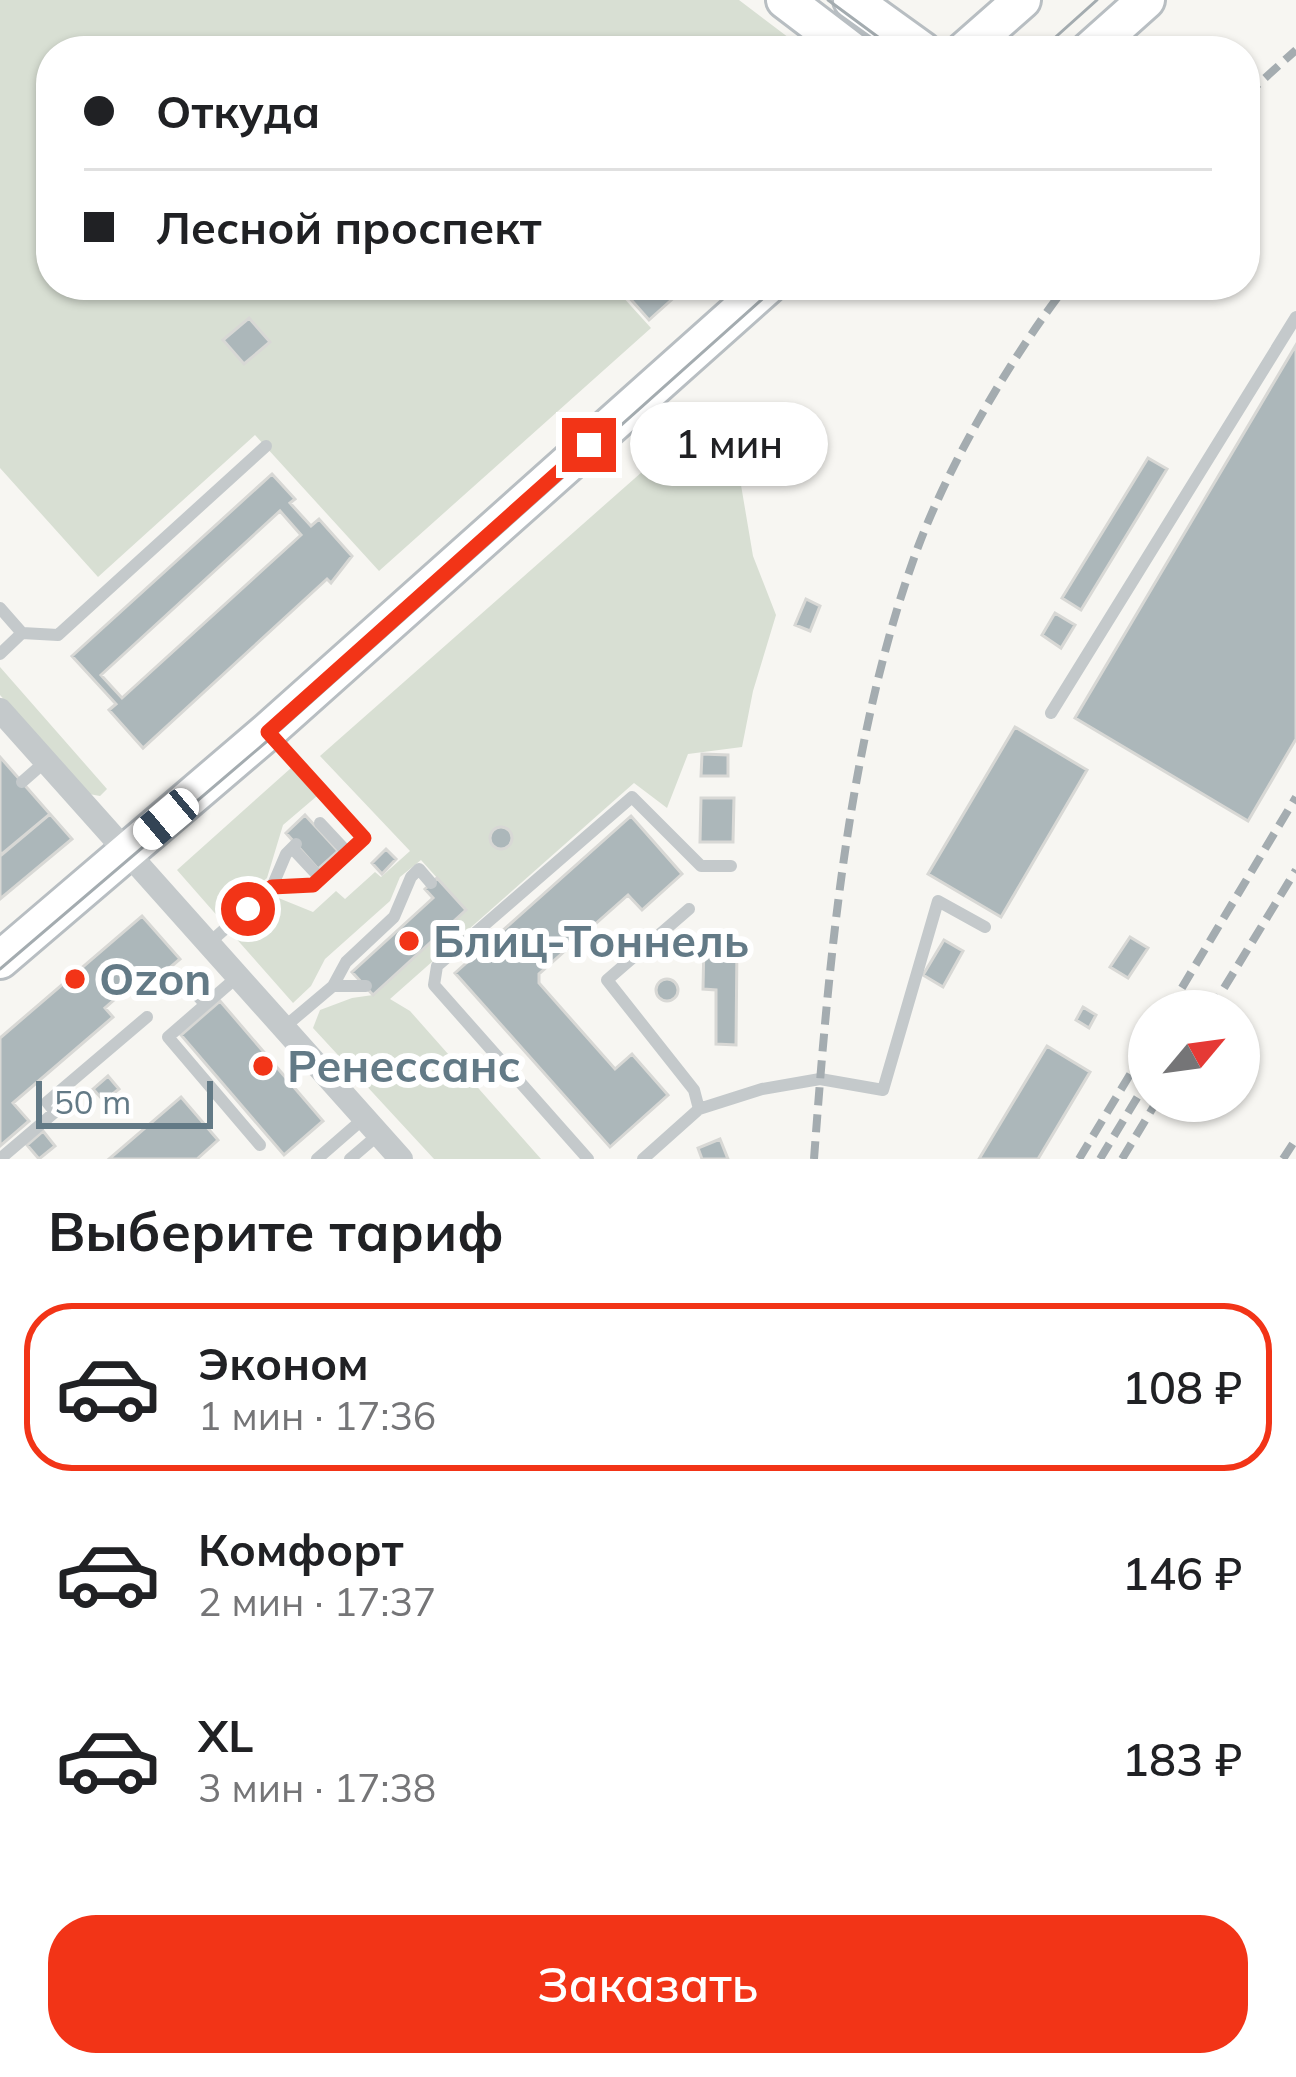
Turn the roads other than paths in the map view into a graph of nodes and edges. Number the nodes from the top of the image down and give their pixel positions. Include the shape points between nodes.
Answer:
1 (784, 0) edge
2 (852, 0) edge
3 (1022, 0) edge
4 (1146, 0) edge
5 (832, 36) edge
6 (901, 36) edge
7 (981, 36) edge
8 (1105, 36) edge
9 (751, 300) edge
10 (1296, 316) edge
11 (266, 446) dead end
12 (0, 608) edge
13 (22, 633) junction
14 (0, 654) edge
15 (0, 710) edge
16 (1051, 713) dead end
17 (268, 732) junction
18 (46, 760) junction
19 (22, 782) dead end
20 (337, 807) junction
21 (127, 852) junction
22 (348, 853) junction
23 (730, 866) dead end
24 (320, 878) junction
25 (431, 883) dead end
26 (272, 887) junction
27 (689, 909) dead end
28 (985, 927) dead end
29 (207, 944) junction
30 (0, 960) edge
31 (236, 978) junction
32 (189, 986) dead end
33 (333, 986) junction
34 (366, 986) dead end
35 (205, 1004) junction
36 (147, 1016) dead end
37 (281, 1029) junction
38 (699, 1108) junction
39 (381, 1138) edge
40 (260, 1145) dead end
41 (0, 1159) edge
42 (317, 1159) edge
43 (350, 1159) edge
44 (362, 1159) edge
45 (587, 1159) edge
46 (644, 1159) edge

1 - 5 main road
2 - 6 main road
3 - 7 main road
4 - 8 main road
9 - 17 main road
10 - 16 lane
11 - 13 lane via 58,635
12 - 13 lane
13 - 14 lane
15 - 18 street
17 - 20 lane
17 - 21 main road
18 - 19 lane
18 - 21 street
20 - 22 lane via 364,838
20 - 22 lane via 318,825
21 - 29 street
21 - 30 main road
22 - 24 lane
23 - 45 lane via 701,866 632,797 437,966 434,985
24 - 26 lane
24 - 26 lane via 294,846
25 - 33 lane via 419,869 411,877 394,917 346,962
26 - 29 lane
27 - 38 lane via 607,980 694,1090
28 - 38 lane via 938,901 883,1090 820,1078
29 - 31 street
31 - 35 lane
31 - 37 street
32 - 35 lane
33 - 34 lane
33 - 37 lane
35 - 40 lane via 168,1036
36 - 41 lane via 47,1102 55,1112
37 - 39 street
38 - 46 lane
39 - 42 lane
39 - 43 lane
39 - 44 lane

